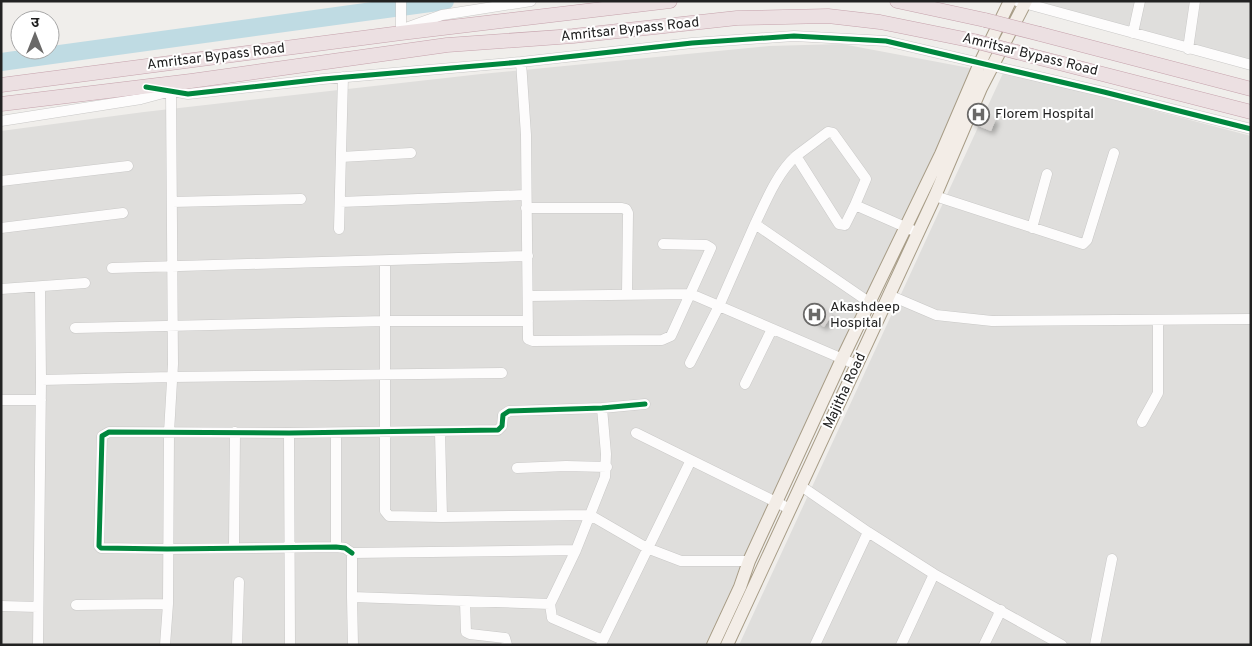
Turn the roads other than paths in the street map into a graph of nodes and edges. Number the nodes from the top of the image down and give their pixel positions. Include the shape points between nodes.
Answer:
1 (401, 1) edge
2 (531, 1) edge
3 (670, 1) edge
4 (897, 1) edge
5 (1010, 1) edge
6 (1140, 1) edge
7 (1195, 1) edge
8 (1023, 2) edge
9 (401, 29) junction
10 (1133, 33) junction
11 (385, 35) junction
12 (1188, 49) junction
13 (521, 62) junction
14 (980, 63) junction
15 (1251, 65) edge
16 (993, 66) junction
17 (343, 77) junction
18 (1, 85) edge
19 (146, 87) junction
20 (1251, 89) edge
21 (171, 91) junction
22 (1, 104) edge
23 (1251, 112) edge
24 (1, 121) edge
25 (1251, 129) edge
26 (410, 153) dead end
27 (1114, 153) dead end
28 (796, 156) junction
29 (341, 157) junction
30 (128, 166) dead end
31 (1047, 174) dead end
32 (1, 181) edge
33 (525, 195) junction
34 (935, 196) junction
35 (301, 199) dead end
36 (172, 202) junction
37 (340, 202) junction
38 (855, 205) junction
39 (526, 208) junction
40 (122, 213) dead end
41 (755, 224) junction
42 (906, 227) junction
43 (1, 228) edge
44 (339, 228) dead end
45 (1032, 228) junction
46 (918, 233) junction
47 (663, 244) dead end
48 (528, 256) junction
49 (385, 261) junction
50 (173, 267) junction
51 (112, 268) dead end
52 (86, 283) dead end
53 (40, 288) junction
54 (1, 289) edge
55 (691, 294) junction
56 (627, 295) junction
57 (889, 295) junction
58 (528, 296) junction
59 (870, 303) junction
60 (719, 306) junction
61 (882, 311) junction
62 (1251, 319) edge
63 (528, 320) junction
64 (1158, 320) junction
65 (386, 321) junction
66 (173, 326) junction
67 (75, 328) dead end
68 (772, 329) junction
69 (842, 359) junction
70 (690, 363) dead end
71 (857, 365) junction
72 (502, 373) dead end
73 (385, 374) junction
74 (172, 377) junction
75 (41, 380) junction
76 (745, 384) dead end
77 (1, 400) edge
78 (41, 400) junction
79 (645, 404) dead end
80 (602, 408) junction
81 (1142, 422) dead end
82 (386, 431) junction
83 (169, 432) junction
84 (235, 432) junction
85 (440, 432) junction
86 (336, 433) junction
87 (289, 434) junction
88 (636, 434) dead end
89 (691, 460) junction
90 (517, 468) dead end
91 (607, 468) junction
92 (801, 486) junction
93 (777, 503) junction
94 (790, 510) junction
95 (590, 515) junction
96 (442, 517) junction
97 (868, 532) junction
98 (234, 547) junction
99 (290, 547) junction
100 (336, 547) junction
101 (647, 548) junction
102 (167, 549) junction
103 (576, 550) junction
104 (352, 552) junction
105 (1112, 559) dead end
106 (749, 561) junction
107 (934, 574) junction
108 (239, 582) dead end
109 (352, 597) junction
110 (465, 601) junction
111 (168, 604) junction
112 (550, 604) junction
113 (76, 605) dead end
114 (1, 606) edge
115 (38, 607) junction
116 (1001, 610) junction
117 (602, 642) edge
118 (38, 645) edge
119 (165, 645) edge
120 (237, 645) edge
121 (290, 645) edge
122 (353, 645) edge
123 (508, 645) edge
124 (713, 645) edge
125 (727, 645) edge
126 (815, 645) edge
127 (900, 645) edge
128 (984, 645) edge
129 (1062, 645) edge
130 (1095, 645) edge

1 - 9 street
2 - 9 street via 442,15
3 - 11 highway, Amritsar Bypass Road
4 - 20 highway, Amritsar Bypass Road, bridge via 985,20
5 - 14 main road, Majitha Road
6 - 10 street
7 - 12 street
8 - 10 street
8 - 16 main road, Majitha Road
9 - 11 street
10 - 12 street
11 - 18 highway, Amritsar Bypass Road
12 - 15 street
13 - 14 street via 692,43 794,36 886,41
13 - 17 street
13 - 33 street via 526,135
14 - 16 street
14 - 42 main road, Majitha Road
16 - 25 street
16 - 34 main road, Majitha Road
17 - 21 street via 188,94
17 - 29 street
19 - 21 street
19 - 22 highway, Amritsar Bypass Road
19 - 23 highway, Amritsar Bypass Road, bridge via 447,45 573,36 737,18 828,16 880,22 974,41
21 - 24 street via 141,100
21 - 36 street
26 - 29 street
27 - 45 street via 1084,243
28 - 38 street via 839,224 845,225
28 - 38 street via 828,132 833,133 866,179
28 - 41 street via 772,189
29 - 37 street
30 - 32 street
31 - 45 street
33 - 37 street
33 - 39 street
34 - 45 street
34 - 46 main road, Majitha Road
35 - 36 street
36 - 50 street
37 - 44 street
38 - 42 street
39 - 48 street
39 - 56 street via 626,209
40 - 43 street
41 - 59 street
41 - 60 street
42 - 46 street
42 - 59 main road, Majitha Road
46 - 57 main road, Majitha Road
47 - 55 street via 711,247
48 - 49 street
48 - 58 street
49 - 50 street
49 - 65 street
50 - 51 street
50 - 66 street
52 - 53 street
53 - 54 street
53 - 75 street
55 - 56 street
55 - 60 street
55 - 63 street via 674,334 662,340 531,340 528,337
56 - 58 street
57 - 61 main road, Majitha Road
57 - 64 street via 945,317
58 - 63 street
59 - 61 street
59 - 69 main road, Majitha Road
60 - 68 street
60 - 70 street
61 - 71 main road, Majitha Road
62 - 64 street
63 - 65 street
64 - 81 street via 1158,393
65 - 66 street
65 - 73 street
66 - 67 street
66 - 74 street
68 - 69 street
68 - 76 street
69 - 71 street
69 - 93 main road, Majitha Road
71 - 92 main road, Majitha Road
72 - 73 street
73 - 74 street
73 - 82 street
74 - 75 street
74 - 83 street
75 - 78 street
77 - 78 street
78 - 115 street
79 - 80 street
80 - 85 street via 509,411 503,415 502,426 498,430
80 - 91 street
82 - 85 street
82 - 86 street
82 - 96 street via 386,514 392,517
83 - 84 street
83 - 102 street
83 - 102 street via 103,434 99,546 103,549
84 - 87 street
84 - 98 street
85 - 96 street
86 - 87 street
86 - 100 street
87 - 99 street
88 - 89 street
89 - 93 street
89 - 101 street
90 - 91 street
91 - 95 street
92 - 94 main road, Majitha Road
92 - 97 street
93 - 94 street
93 - 106 main road, Majitha Road
94 - 125 main road, Majitha Road
95 - 96 street
95 - 101 street
95 - 103 street
97 - 107 street
97 - 126 street
98 - 99 street
98 - 102 street
99 - 100 street
99 - 121 street
100 - 104 street
101 - 106 street via 681,561
101 - 117 street
102 - 111 street
103 - 104 street
103 - 112 street
104 - 109 street
105 - 130 street
106 - 124 main road, Majitha Road
107 - 116 street
107 - 127 street
108 - 120 street
109 - 110 street
109 - 122 street
110 - 112 street
110 - 123 street via 466,632 505,638
111 - 113 street
111 - 119 street
112 - 117 street via 552,618
114 - 115 street
115 - 118 street
116 - 128 street
116 - 129 street

